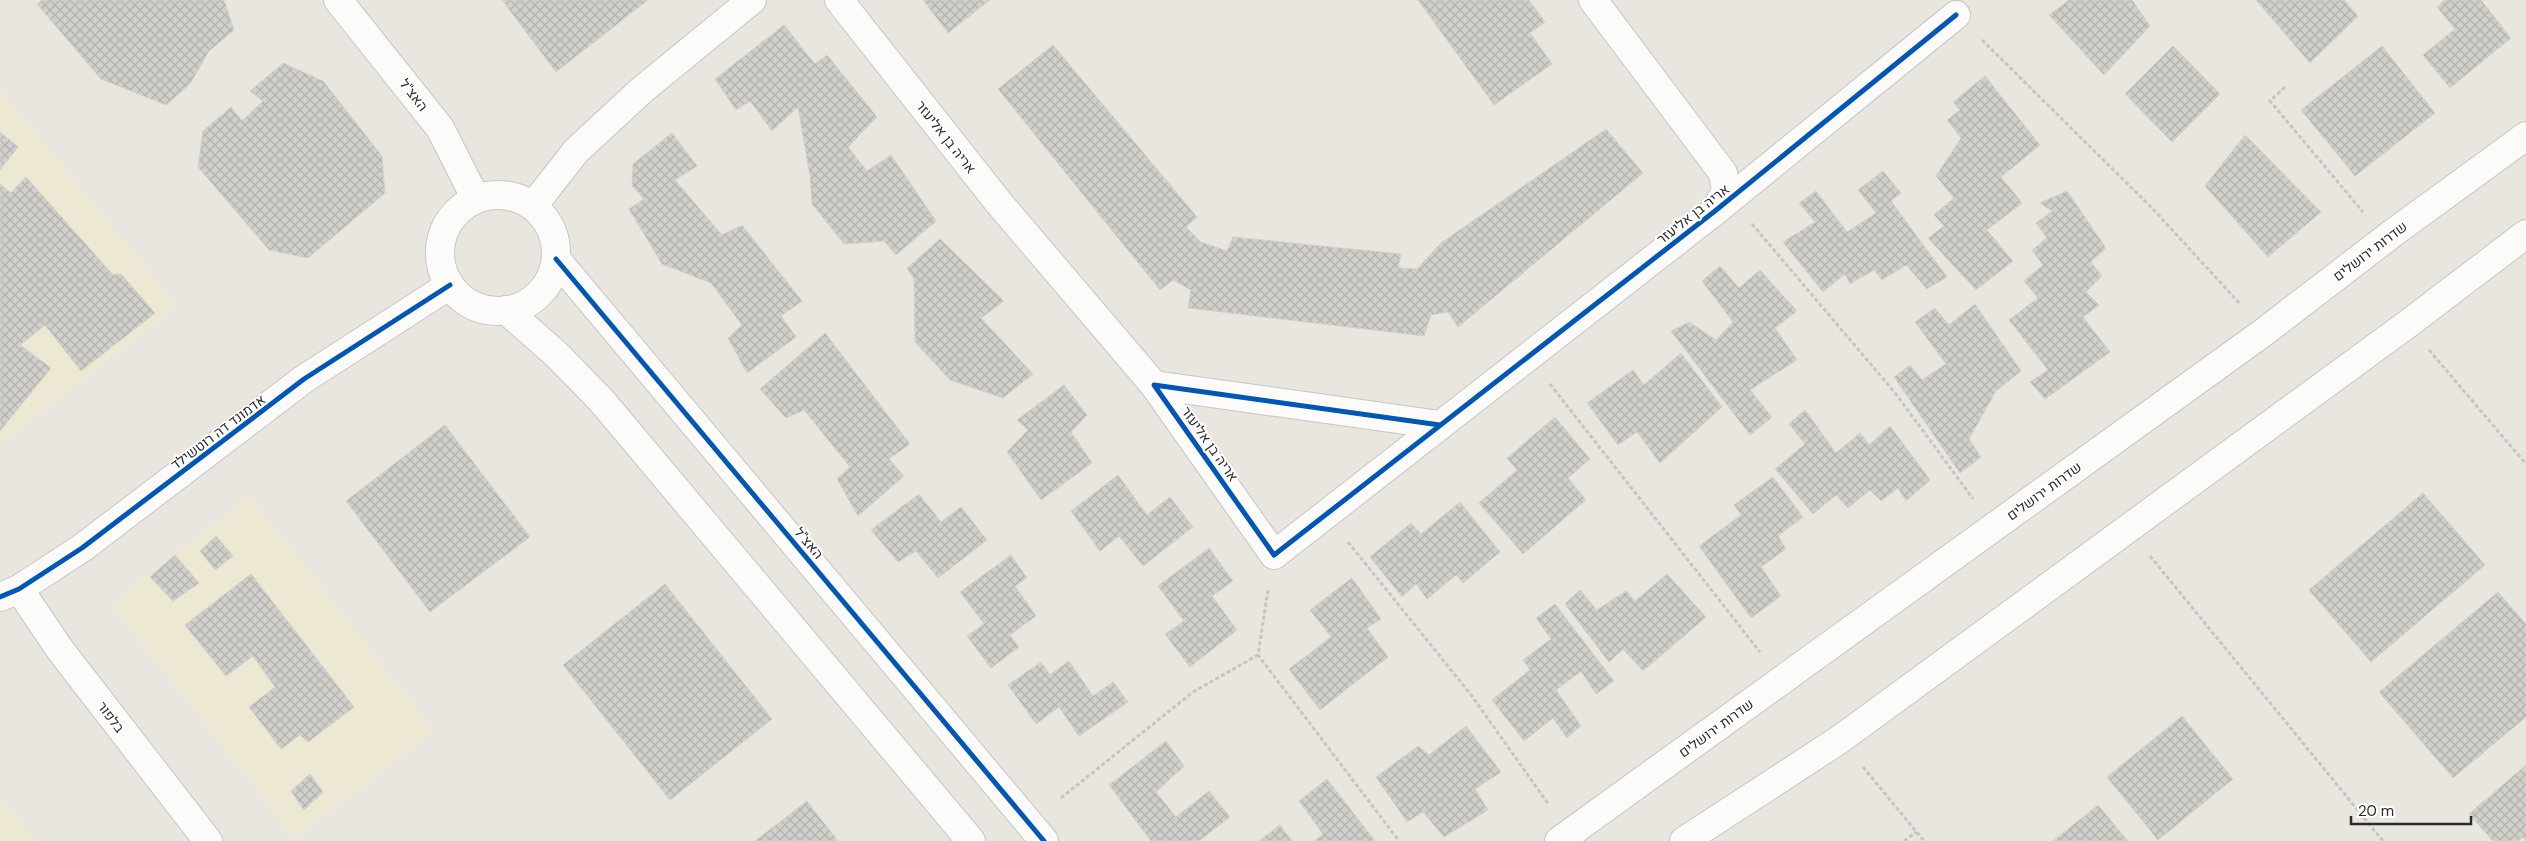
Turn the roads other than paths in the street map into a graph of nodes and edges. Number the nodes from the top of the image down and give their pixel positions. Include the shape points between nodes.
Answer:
1 (338, 0) edge
2 (752, 0) edge
3 (839, 0) edge
4 (1593, 0) edge
5 (1956, 14) road end
6 (2526, 136) edge
7 (476, 199) junction
8 (1723, 205) junction
9 (533, 206) junction
10 (2526, 234) edge
11 (556, 259) junction
12 (450, 285) junction
13 (506, 310) junction
14 (1154, 385) junction
15 (1440, 425) junction
16 (10, 593) edge
17 (208, 841) edge
18 (971, 841) edge
19 (1044, 841) edge
20 (1559, 841) edge
21 (1684, 841) edge

1 - 7 street, האצ"ל via 440,128
2 - 9 street via 643,89 576,151
3 - 14 street, אריה בן אליעזר via 999,203
4 - 8 street, אריה בן אליעזר via 1723,173 1726,191
5 - 8 street, אריה בן אליעזר
6 - 20 street, שדרות ירושלים via 2264,332
7 - 9 street via 506,195
7 - 12 street via 456,212 445,229 440,248 441,267
8 - 15 street, אריה בן אליעזר
9 - 11 street via 546,219 555,238
10 - 21 street via 1839,740
11 - 13 street via 546,285 536,297 522,306
11 - 19 street, האצ"ל
12 - 13 street via 474,306
12 - 16 street, אדמונד דה רוטשילד via 304,379 90,542
13 - 18 street via 601,400
14 - 15 street, אריה בן אליעזר
14 - 15 street, אריה בן אליעזר via 1274,555
16 - 17 street, בלפור via 60,650

